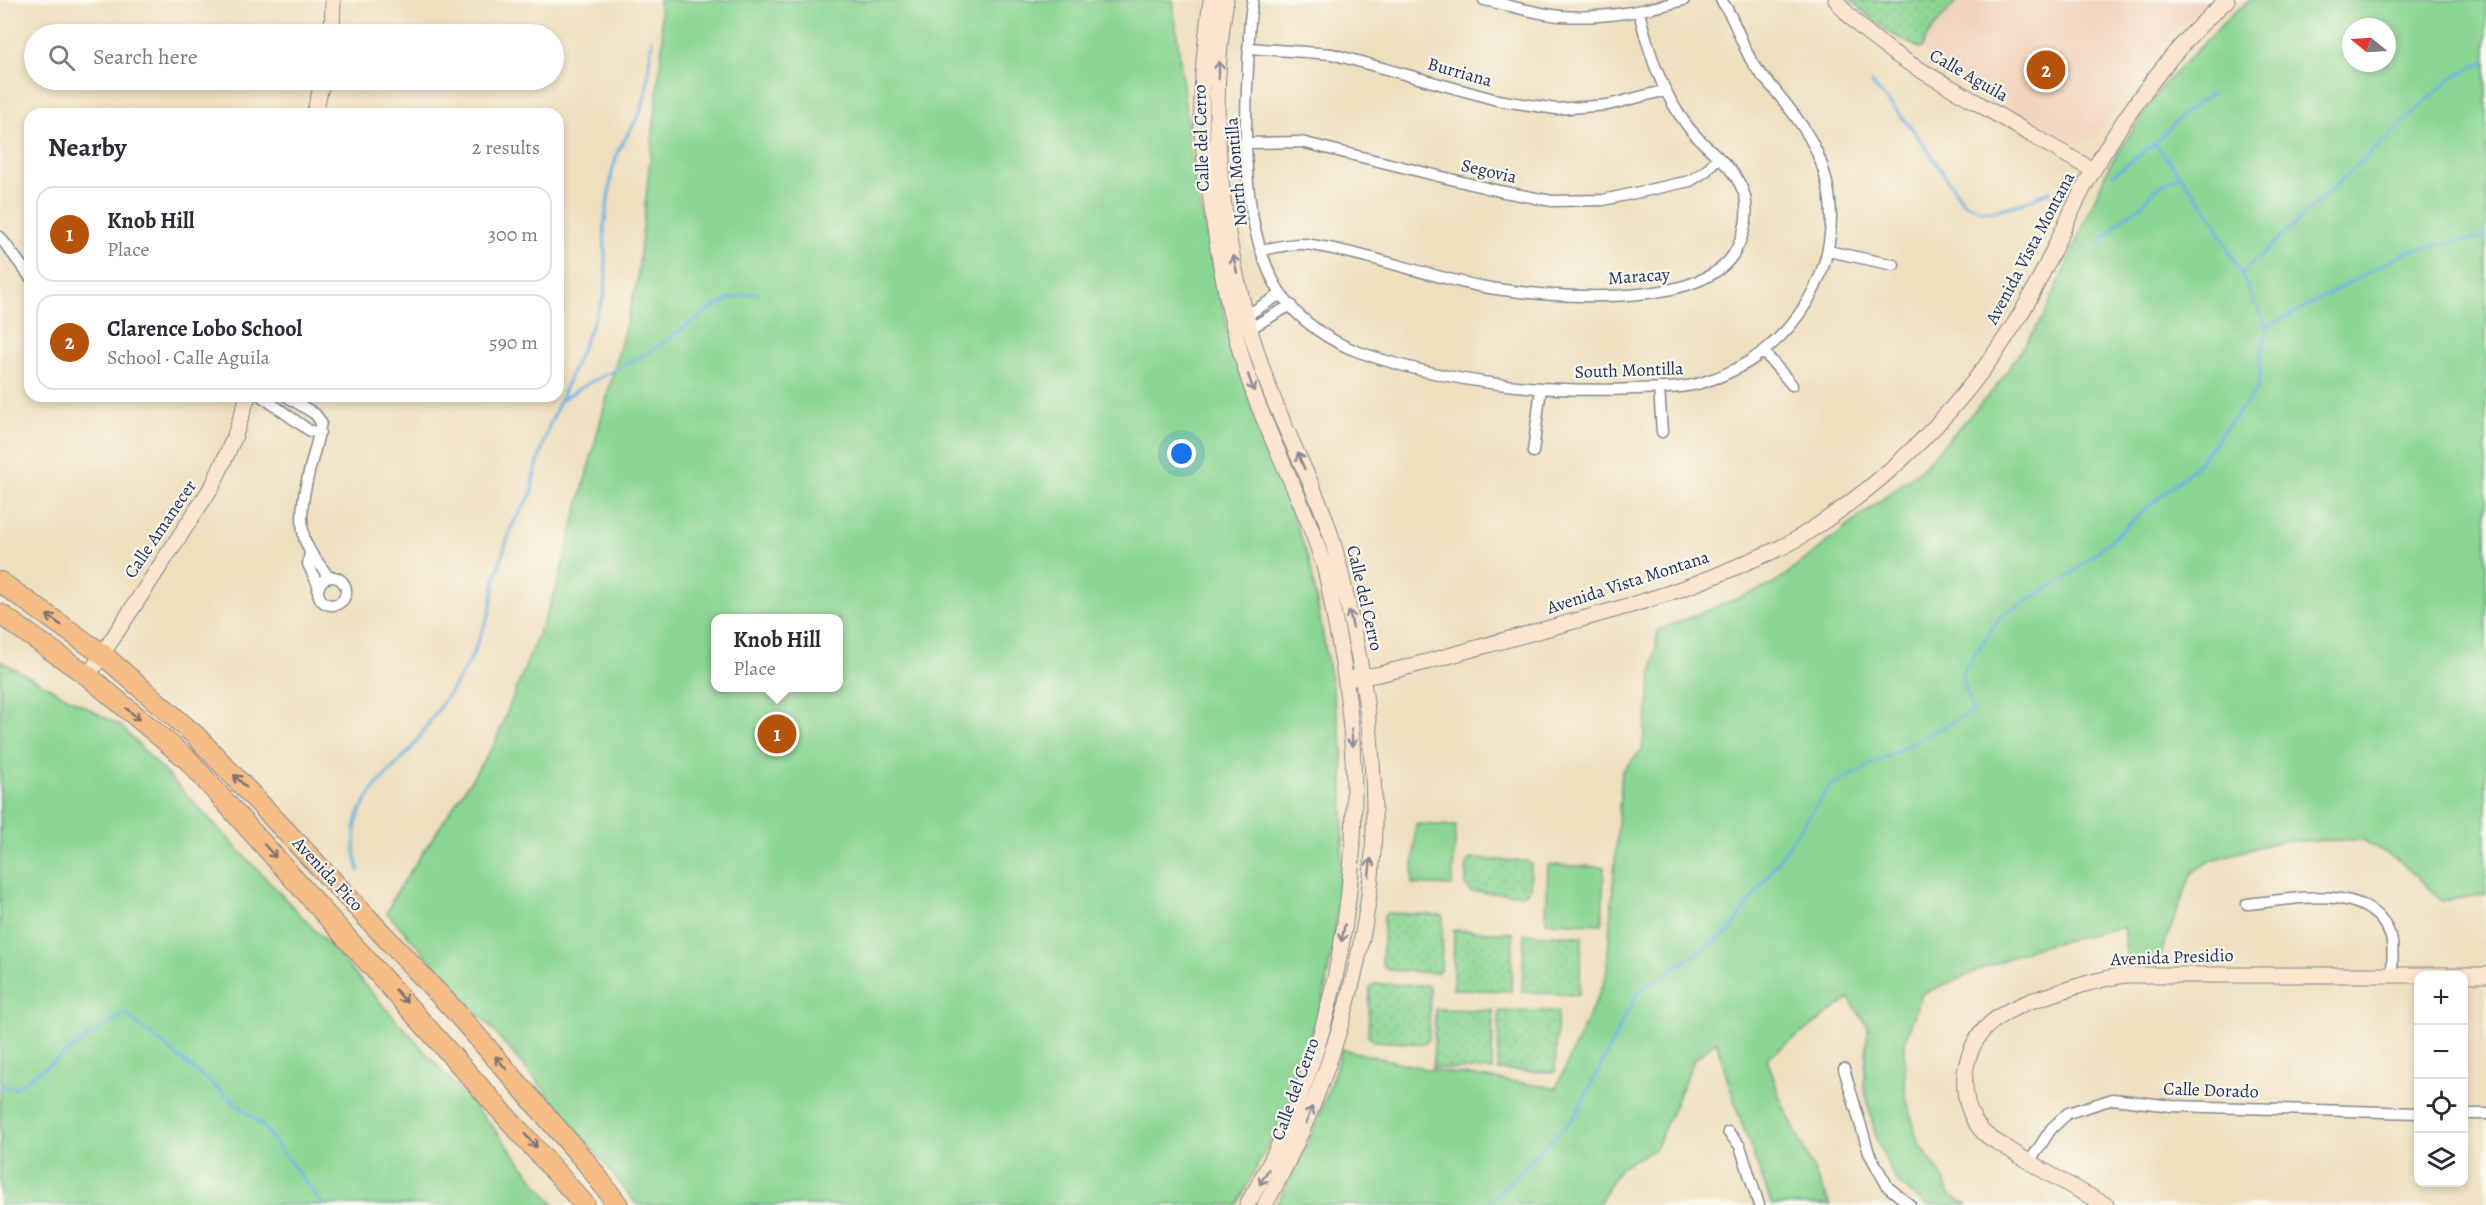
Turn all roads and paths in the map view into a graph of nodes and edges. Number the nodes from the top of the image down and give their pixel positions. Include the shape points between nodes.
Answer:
1 (333, 0) edge
2 (1211, 0) edge
3 (1226, 0) edge
4 (1253, 0) edge
5 (1484, 0) edge
6 (1684, 0) edge
7 (1722, 0) edge
8 (1836, 0) edge
9 (2227, 0) edge
10 (1639, 12) junction
11 (332, 24) edge
12 (1248, 48) junction
13 (320, 90) edge
14 (1663, 90) junction
15 (316, 108) edge
16 (1245, 143) junction
17 (1718, 157) junction
18 (2093, 170) junction
19 (0, 237) edge
20 (1262, 250) junction
21 (1828, 251) junction
22 (1894, 265) dead end
23 (24, 269) edge
24 (1286, 299) junction
25 (1241, 324) junction
26 (1764, 352) junction
27 (1792, 385) dead end
28 (1542, 388) junction
29 (1659, 388) junction
30 (246, 402) edge
31 (269, 402) edge
32 (296, 402) edge
33 (320, 432) junction
34 (1662, 432) dead end
35 (1533, 452) dead end
36 (310, 552) junction
37 (328, 577) junction
38 (0, 582) edge
39 (319, 587) junction
40 (0, 614) edge
41 (102, 654) junction
42 (88, 676) junction
43 (1363, 676) junction
44 (1347, 680) junction
45 (2247, 904) dead end
46 (2392, 974) junction
47 (2486, 975) edge
48 (1844, 1069) dead end
49 (2414, 1113) edge
50 (2468, 1114) edge
51 (2486, 1114) edge
52 (1728, 1132) dead end
53 (2029, 1163) junction
54 (585, 1205) edge
55 (618, 1205) edge
56 (1247, 1205) edge
57 (1265, 1205) edge
58 (1759, 1205) edge
59 (1910, 1205) edge
60 (2106, 1205) edge

1 - 11 street
2 - 25 street, Calle del Cerro via 1203,67 1202,131 1216,239
25 -> 3 street, Calle del Cerro via 1224,209 1218,134 1218,67
4 - 12 street, North Montilla
5 - 10 street via 1559,16 1600,17
6 - 10 street
7 - 21 street, South Montilla via 1752,62 1816,147 1827,187
8 - 18 street, Calle Aguila via 1850,19 1906,61
9 - 18 street, Avenida Vista Montana via 2162,68
10 - 14 street, Maracay
12 - 14 street, Burriana via 1332,54 1497,100 1556,109 1608,105
12 - 16 street, North Montilla
13 - 15 street
14 - 17 street, Maracay via 1689,129
16 - 17 street, Segovia via 1300,142 1552,201 1603,200 1690,181
16 - 20 street, North Montilla via 1252,212
17 - 20 street, Maracay via 1736,175 1744,197 1744,235 1731,260 1716,273 1680,289 1544,294 1483,286 1310,244
18 - 43 street, Avenida Vista Montana via 2022,313 1994,355 1962,398 1920,443 1857,498 1793,541 1705,581 1458,654
19 - 23 street
20 - 24 street, North Montilla
21 - 22 street
21 - 26 street, South Montilla via 1816,289 1791,326
24 - 25 street via 1256,325
24 - 28 street, South Montilla via 1323,335 1357,351 1454,376
43 -> 25 street, Calle del Cerro via 1340,567 1324,515
25 -> 44 street, Calle del Cerro via 1250,383 1323,564
26 - 27 street
26 - 29 street, South Montilla via 1729,373 1701,383
28 - 29 street, South Montilla
28 - 35 street
29 - 34 street
30 - 41 street, Calle Amanecer via 213,485
31 - 33 street via 310,431
32 - 33 street via 315,414 321,422
33 - 36 street via 302,503 304,537
36 - 37 street
36 - 39 street via 308,564
37 - 39 street
37 - 39 street via 336,577 344,584 343,599 334,604 324,602
41 -> 38 highway, Avenida Pico
40 - 42 highway, Avenida Pico
41 - 42 street, Calle Amanecer
55 -> 41 highway, Avenida Pico via 462,1018 296,840 196,736
42 -> 54 highway, Avenida Pico via 187,759
43 - 44 street, Avenida Vista Montana
57 -> 43 street, Calle del Cerro via 1308,1118 1345,1007 1365,918 1374,832 1372,758
44 -> 56 street, Calle del Cerro via 1355,831 1344,929 1329,1006 1294,1112
45 - 46 street via 2333,897 2360,903 2380,918 2391,939
46 - 47 street, Avenida Presidio
46 - 53 street, Avenida Presidio via 2127,975 2018,1004 1993,1020 1975,1040 1966,1062 1964,1088 1970,1112 1984,1134
48 - 59 street via 1869,1153 1888,1188
49 - 53 street, Calle Dorado via 2172,1106 2113,1099 2068,1113
50 - 51 street
52 - 58 street via 1740,1146
53 - 60 street, Avenida Presidio

